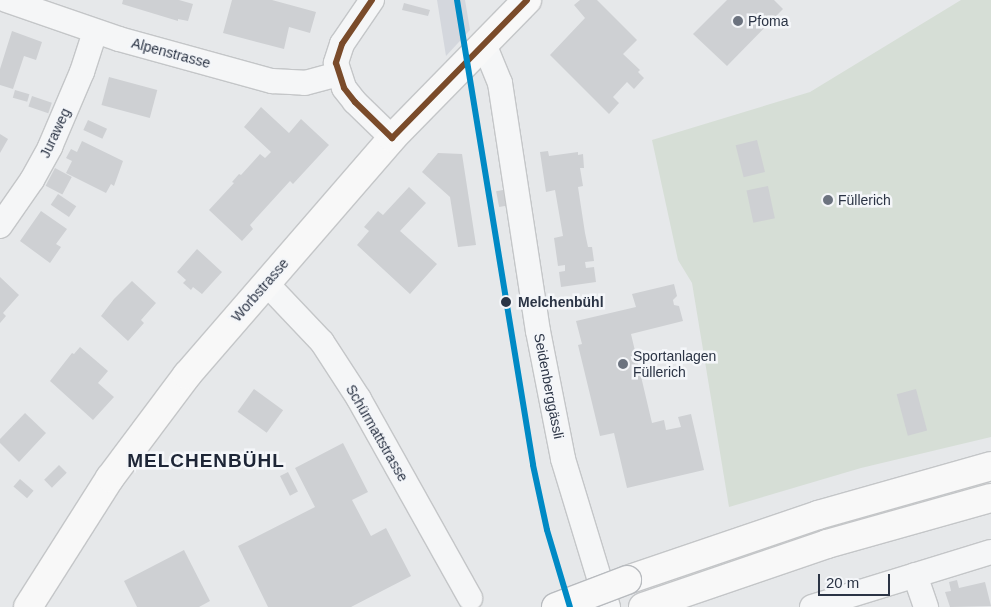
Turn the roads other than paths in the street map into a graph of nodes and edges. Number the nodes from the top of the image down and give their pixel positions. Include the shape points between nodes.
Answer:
1 (6, 0) edge
2 (372, 0) edge
3 (527, 0) edge
4 (95, 32) junction
5 (484, 44) junction
6 (339, 74) junction
7 (392, 138) junction
8 (0, 226) edge
9 (266, 283) junction
10 (991, 466) edge
11 (991, 498) edge
12 (991, 552) edge
13 (915, 575) junction
14 (470, 598) dead end
15 (28, 607) edge
16 (556, 607) edge
17 (608, 607) edge
18 (643, 607) edge
19 (812, 607) edge
20 (926, 607) edge

1 - 4 street, Alpenstrasse
2 - 6 street via 339,51 336,63
3 - 5 main road, Worbstrasse
4 - 6 street, Alpenstrasse via 272,81 305,83
4 - 8 street, Juraweg via 50,147
5 - 7 main road, Worbstrasse
5 - 17 street, Seidenberggässli via 500,83 538,330 563,459
6 - 7 street via 344,88 355,102
7 - 9 main road, Worbstrasse
9 - 14 street, Schürmattstrasse via 322,342 359,399
9 - 15 main road, Worbstrasse via 138,438 90,507
10 - 16 main road, bridge via 818,515
11 - 18 main road via 827,544
12 - 13 street
13 - 19 street
13 - 20 street

